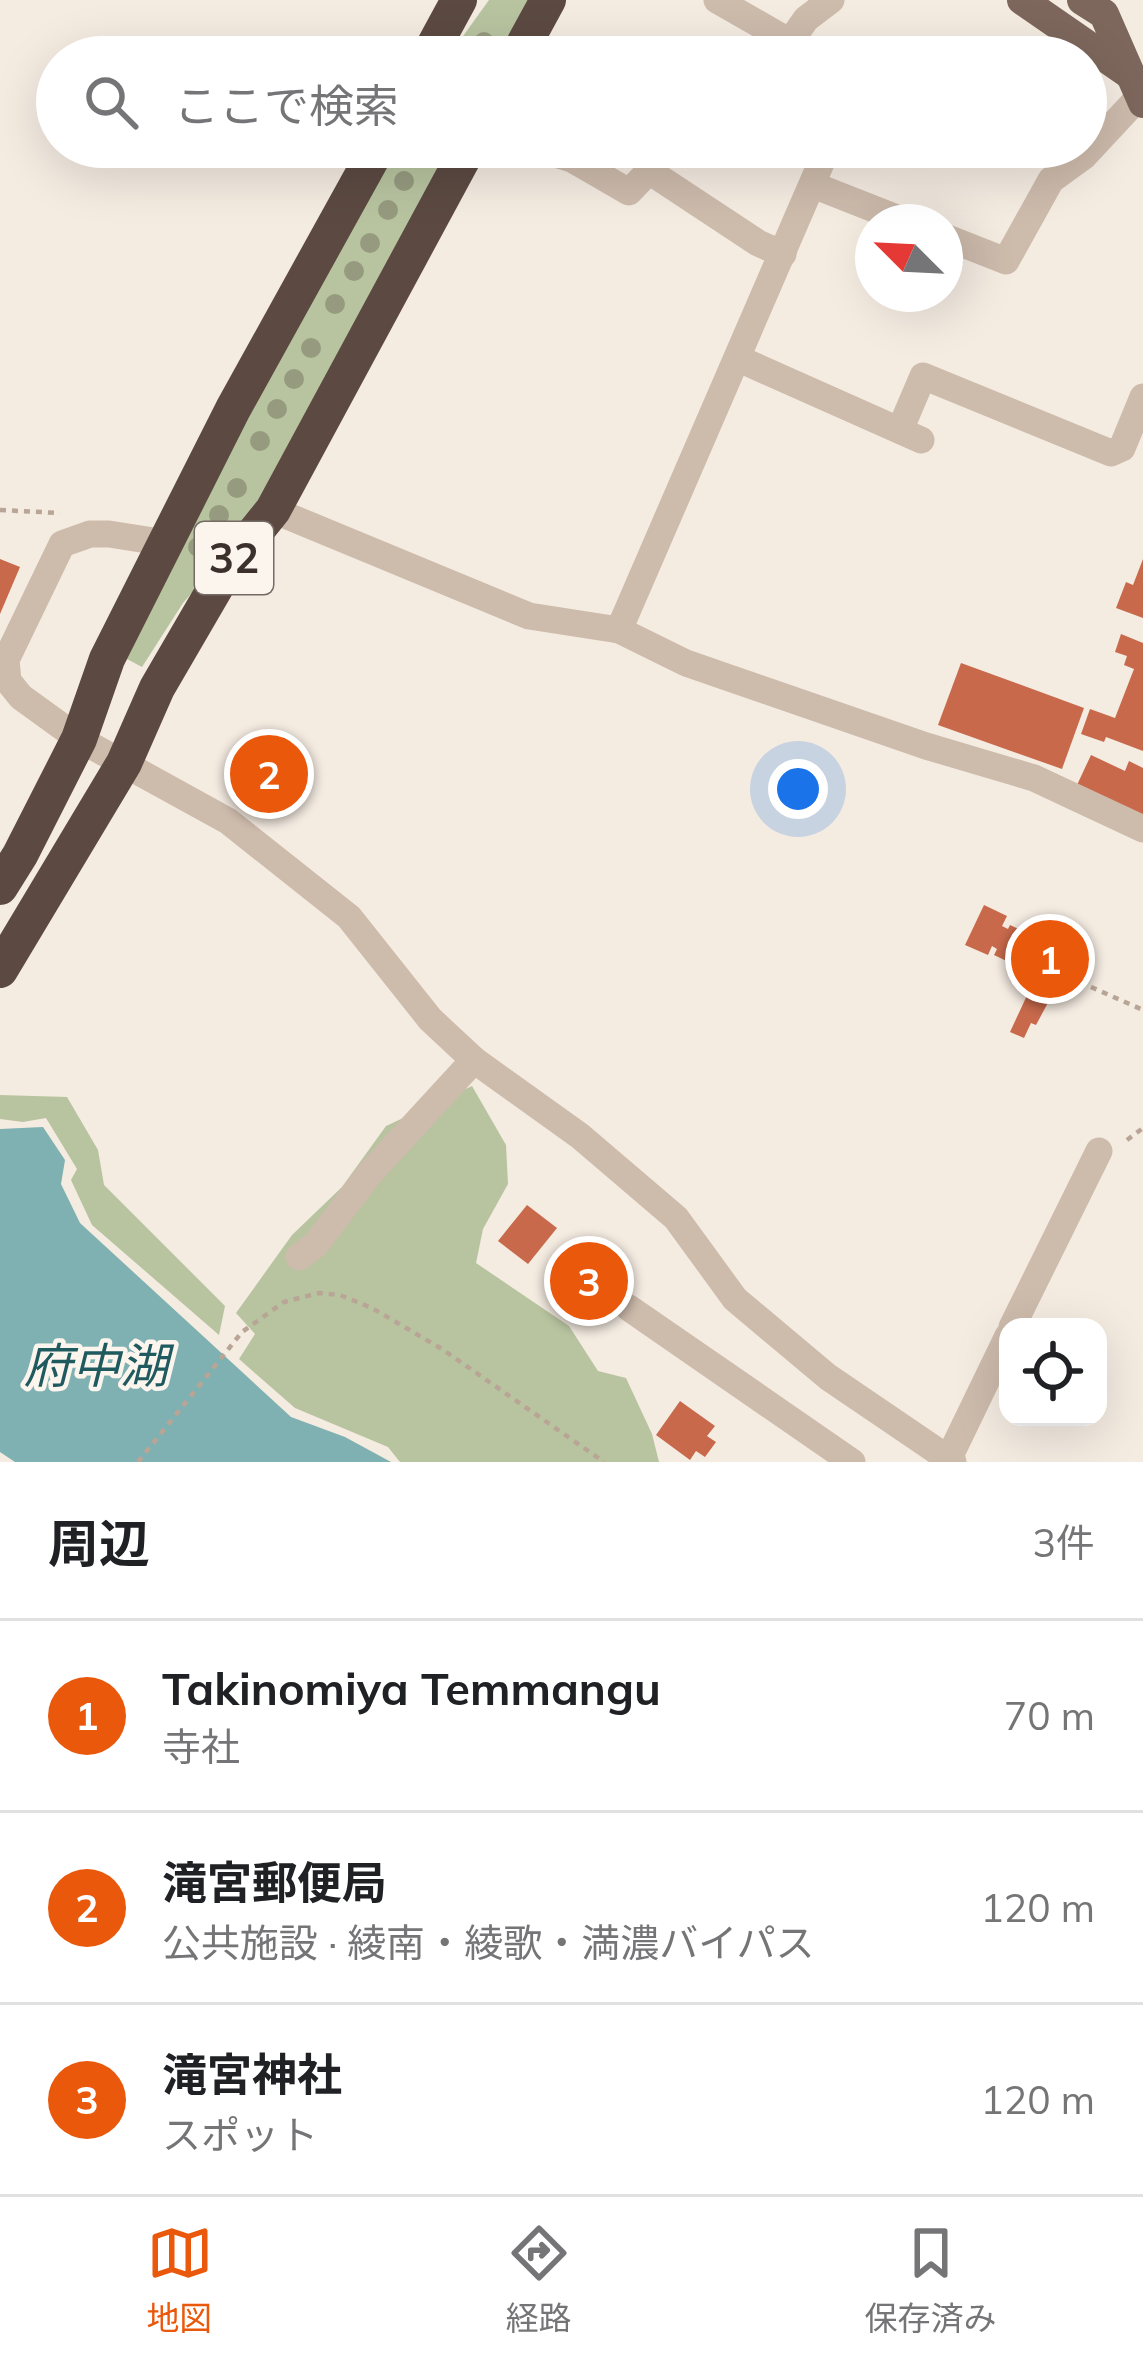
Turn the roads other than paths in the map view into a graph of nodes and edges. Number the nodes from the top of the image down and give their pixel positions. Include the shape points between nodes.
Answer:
1 (459, 0) edge
2 (548, 0) edge
3 (717, 0) edge
4 (831, 0) edge
5 (1022, 0) edge
6 (1095, 5) edge
7 (439, 36) edge
8 (528, 36) edge
9 (775, 36) edge
10 (800, 36) edge
11 (1074, 36) edge
12 (1107, 58) edge
13 (1140, 81) edge
14 (1107, 125) edge
15 (366, 168) edge
16 (458, 168) edge
17 (588, 168) edge
18 (820, 168) edge
19 (1068, 168) edge
20 (813, 185) junction
21 (861, 204) edge
22 (963, 244) edge
23 (783, 254) junction
24 (739, 358) junction
25 (1143, 397) edge
26 (273, 510) junction
27 (166, 542) junction
28 (619, 630) junction
29 (79, 739) junction
30 (124, 763) junction
31 (1143, 829) edge
32 (0, 887) edge
33 (0, 970) edge
34 (474, 1060) junction
35 (1100, 1151) dead end
36 (299, 1257) dead end
37 (629, 1308) dead end
38 (1016, 1318) edge
39 (999, 1356) edge
40 (951, 1460) edge
41 (852, 1462) edge

1 - 7 highway
2 - 8 highway
3 - 9 street
4 - 10 street via 806,19
5 - 11 main road
6 - 13 main road
12 - 13 main road
13 - 14 street
15 - 27 highway, 32
16 - 26 highway, 32
17 - 23 street via 629,192 649,171
18 - 20 street
19 - 22 street via 1051,180 1006,261
20 - 21 street
20 - 23 street
23 - 24 street
24 - 25 street via 910,435 923,376 1111,453 1122,448
24 - 28 street
26 - 28 street via 529,616
26 - 30 highway, 32 via 228,566
27 - 29 highway, 32 via 107,659
27 - 29 street via 90,534 62,544 6,660 8,681 22,697
28 - 31 street via 686,663 1034,778
29 - 30 street
29 - 32 highway, 32
30 - 33 highway, 32
30 - 34 street via 228,820 349,917 430,1019
34 - 36 street
34 - 40 street via 676,1218 735,1299 828,1377
35 - 38 street
37 - 41 street
39 - 40 street

